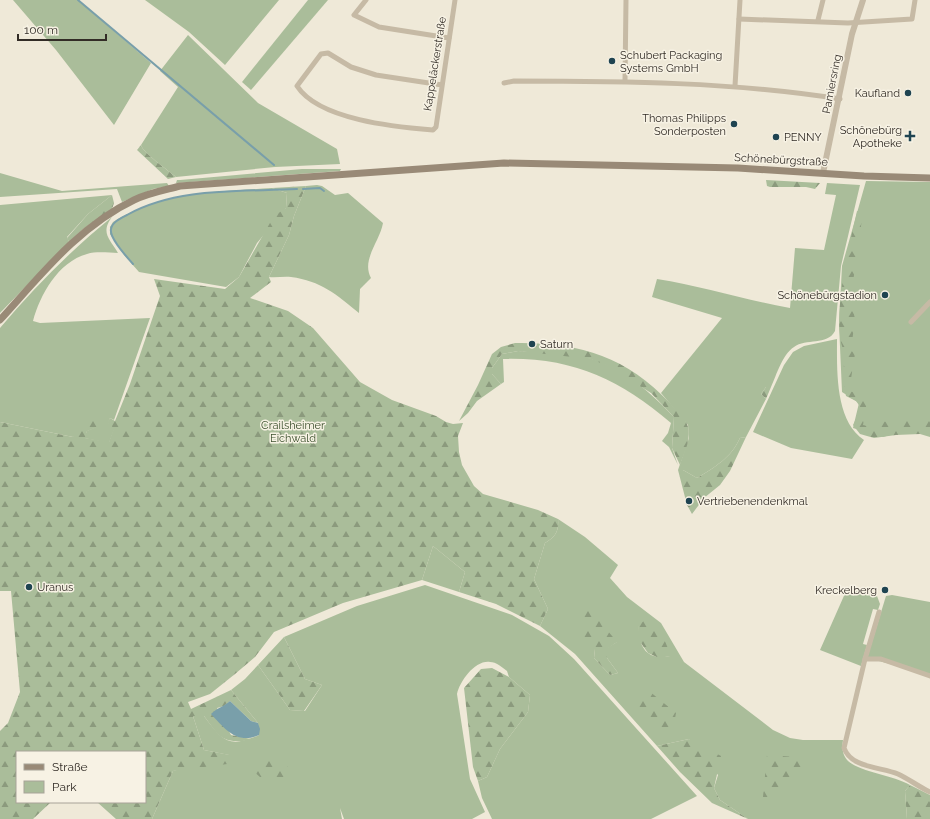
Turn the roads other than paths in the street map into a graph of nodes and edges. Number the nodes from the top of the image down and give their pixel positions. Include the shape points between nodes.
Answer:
1 (366, 0) edge
2 (455, 0) edge
3 (626, 0) edge
4 (740, 0) edge
5 (823, 0) edge
6 (863, 0) edge
7 (915, 0) edge
8 (739, 20) junction
9 (818, 20) junction
10 (855, 22) junction
11 (449, 38) junction
12 (625, 81) junction
13 (504, 83) dead end
14 (442, 85) junction
15 (735, 86) junction
16 (840, 99) junction
17 (824, 173) junction
18 (930, 178) edge
19 (930, 302) edge
20 (0, 320) edge
21 (911, 322) dead end
22 (879, 612) dead end
23 (865, 659) junction
24 (930, 676) edge
25 (930, 792) edge

1 - 11 street via 354,15 379,27
2 - 11 street, Kappeläckerstraße
3 - 12 street
4 - 8 street
5 - 9 street
6 - 10 street, Pamiersring
7 - 10 street via 912,19
8 - 9 street
8 - 15 street
9 - 10 street
10 - 16 street, Pamiersring
11 - 14 street, Kappeläckerstraße
12 - 13 street
12 - 15 street
14 - 14 street, Kappeläckerstraße via 376,76 351,67 328,53 321,54 297,86 318,104 344,116 433,130 436,127
15 - 16 street
16 - 17 street, Pamiersring
17 - 18 main road, Schönebürgstraße
17 - 20 main road, Schönebürgstraße via 738,168 504,163 180,186 150,194 120,207 81,236
19 - 21 street
22 - 23 street
23 - 24 street via 881,659
23 - 25 street via 845,743 846,752 857,762 899,775

